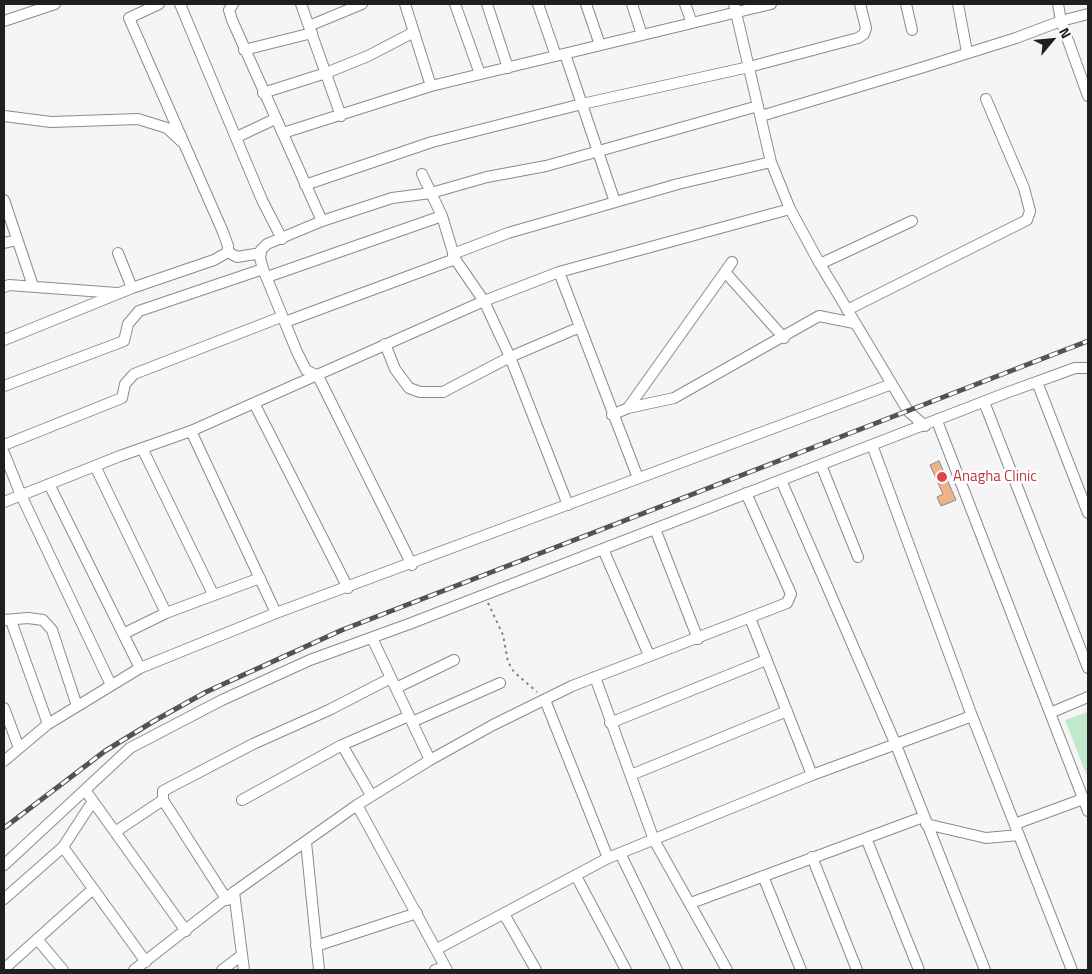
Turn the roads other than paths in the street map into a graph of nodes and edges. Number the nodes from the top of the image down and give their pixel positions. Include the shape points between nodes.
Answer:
1 (55, 4) edge
2 (159, 4) edge
3 (180, 4) edge
4 (233, 4) edge
5 (301, 4) edge
6 (362, 4) edge
7 (405, 4) edge
8 (455, 4) edge
9 (487, 4) edge
10 (538, 4) edge
11 (586, 4) edge
12 (632, 4) edge
13 (685, 4) edge
14 (771, 4) edge
15 (860, 4) edge
16 (906, 4) edge
17 (958, 4) edge
18 (1058, 4) edge
19 (735, 8) edge
20 (1088, 14) edge
21 (1061, 20) junction
22 (4, 21) edge
23 (692, 23) junction
24 (310, 30) junction
25 (912, 30) dead end
26 (414, 32) junction
27 (642, 35) junction
28 (600, 45) junction
29 (244, 50) junction
30 (967, 52) junction
31 (561, 55) junction
32 (749, 67) junction
33 (508, 68) junction
34 (326, 73) junction
35 (480, 74) junction
36 (431, 86) junction
37 (1087, 89) edge
38 (264, 93) junction
39 (986, 99) dead end
40 (582, 104) junction
41 (759, 111) junction
42 (4, 116) edge
43 (341, 116) junction
44 (275, 120) junction
45 (283, 133) junction
46 (237, 137) junction
47 (185, 145) junction
48 (599, 152) junction
49 (771, 162) junction
50 (422, 174) dead end
51 (305, 185) junction
52 (431, 193) junction
53 (4, 200) edge
54 (615, 202) junction
55 (790, 208) junction
56 (442, 216) junction
57 (322, 221) junction
58 (912, 221) dead end
59 (282, 239) junction
60 (16, 240) junction
61 (4, 242) edge
62 (228, 252) junction
63 (118, 253) dead end
64 (261, 253) junction
65 (454, 256) junction
66 (732, 262) dead end
67 (820, 264) junction
68 (559, 272) junction
69 (725, 272) junction
70 (265, 273) junction
71 (4, 286) edge
72 (33, 286) junction
73 (132, 288) junction
74 (120, 293) junction
75 (484, 301) junction
76 (847, 310) junction
77 (283, 319) junction
78 (854, 322) junction
79 (580, 327) junction
80 (784, 338) junction
81 (4, 340) edge
82 (385, 344) junction
83 (510, 357) junction
84 (1088, 368) edge
85 (318, 376) junction
86 (1037, 382) junction
87 (892, 384) junction
88 (4, 386) edge
89 (984, 402) junction
90 (254, 403) junction
91 (628, 408) junction
92 (612, 415) junction
93 (937, 421) junction
94 (925, 426) junction
95 (191, 431) junction
96 (4, 445) edge
97 (872, 445) junction
98 (142, 448) junction
99 (4, 453) edge
100 (821, 465) junction
101 (95, 466) junction
102 (638, 478) junction
103 (781, 480) junction
104 (49, 484) junction
105 (746, 494) junction
106 (21, 495) junction
107 (4, 502) edge
108 (568, 505) junction
109 (1088, 513) edge
110 (655, 529) junction
111 (603, 549) junction
112 (858, 557) dead end
113 (412, 565) junction
114 (260, 578) junction
115 (348, 588) junction
116 (213, 594) junction
117 (166, 613) junction
118 (276, 613) junction
119 (750, 618) junction
120 (8, 620) edge
121 (123, 634) junction
122 (372, 638) junction
123 (698, 639) junction
124 (649, 655) junction
125 (454, 660) dead end
126 (766, 660) junction
127 (140, 668) junction
128 (1088, 668) edge
129 (595, 677) junction
130 (391, 678) junction
131 (500, 683) dead end
132 (111, 685) junction
133 (396, 688) junction
134 (1088, 697) edge
135 (545, 700) junction
136 (77, 706) junction
137 (4, 708) edge
138 (787, 711) junction
139 (1050, 712) junction
140 (972, 716) junction
141 (411, 719) junction
142 (610, 723) junction
143 (48, 724) junction
144 (342, 745) junction
145 (896, 745) junction
146 (19, 748) junction
147 (430, 760) junction
148 (4, 761) edge
149 (631, 775) junction
150 (812, 775) junction
151 (85, 790) junction
152 (371, 795) junction
153 (1084, 799) junction
154 (163, 800) junction
155 (242, 800) dead end
156 (93, 801) junction
157 (357, 805) junction
158 (1088, 811) edge
159 (925, 820) junction
160 (1015, 824) junction
161 (115, 832) junction
162 (1020, 836) junction
163 (866, 838) junction
164 (654, 840) junction
165 (306, 842) junction
166 (63, 847) junction
167 (620, 853) junction
168 (812, 857) junction
169 (608, 858) junction
170 (4, 865) edge
171 (576, 876) junction
172 (763, 876) junction
173 (93, 888) junction
174 (231, 896) junction
175 (4, 899) edge
176 (690, 902) junction
177 (417, 913) junction
178 (504, 914) junction
179 (186, 931) junction
180 (37, 939) junction
181 (316, 946) junction
182 (437, 949) junction
183 (242, 955) junction
184 (146, 962) junction
185 (4, 969) edge
186 (442, 969) edge
187 (63, 970) edge
188 (134, 970) edge
189 (222, 970) edge
190 (244, 970) edge
191 (319, 970) edge
192 (536, 970) edge
193 (626, 970) edge
194 (677, 970) edge
195 (727, 970) edge
196 (801, 970) edge
197 (857, 970) edge
198 (918, 970) edge
199 (985, 970) edge
200 (1072, 970) edge

1 - 22 street
2 - 47 street via 129,18
3 - 46 street
4 - 29 street via 229,10
5 - 24 street
6 - 24 street
7 - 26 street
8 - 35 street
9 - 33 street
10 - 31 street
11 - 28 street
12 - 27 street
13 - 23 street
14 - 19 street
15 - 32 street via 866,28 858,38
16 - 25 street
17 - 30 street
18 - 21 street
19 - 23 street
19 - 32 street
20 - 21 street
21 - 30 street via 1016,38
21 - 37 street
23 - 27 street
24 - 29 street
24 - 34 street
26 - 34 street
26 - 36 street
27 - 28 street
28 - 31 street
29 - 38 street
30 - 41 street via 924,67
31 - 33 street
31 - 40 street
32 - 40 street
32 - 41 street
33 - 35 street
34 - 38 street
34 - 43 street
35 - 36 street
36 - 43 street
38 - 44 street
39 - 76 street via 1024,188 1030,211 1027,220
40 - 48 street
40 - 51 street via 432,142
41 - 48 street
41 - 49 street
42 - 47 street via 51,122 138,119 166,128
43 - 45 street
44 - 45 street
44 - 46 street
45 - 51 street
46 - 59 street via 262,200
47 - 62 street via 223,232
48 - 52 street
48 - 54 street
49 - 54 street
49 - 55 street
50 - 52 street
51 - 57 street
52 - 56 street
52 - 57 street via 392,198
53 - 60 street
54 - 65 street via 508,233
55 - 67 street
55 - 68 street
56 - 65 street
56 - 70 street
57 - 59 street
58 - 67 street
59 - 64 street via 267,244
60 - 61 street
60 - 72 street
62 - 64 street via 238,257
62 - 73 street via 214,260
63 - 73 street
64 - 70 street
65 - 75 street
65 - 77 street
66 - 69 street
67 - 76 street
68 - 75 street
68 - 79 street
69 - 80 street
69 - 91 street
70 - 77 street
70 - 88 street via 139,310 128,324 124,341
71 - 72 street
72 - 74 street
73 - 74 street
74 - 81 street
75 - 82 street
75 - 83 street
76 - 78 street
77 - 85 street via 306,370
77 - 96 street via 134,374 125,384 122,398
78 - 80 street via 819,316
78 - 87 street
79 - 83 street
79 - 92 street
80 - 91 street via 674,398
82 - 83 street via 404,382 420,392 443,392
82 - 85 street
83 - 108 street
84 - 86 street via 1075,368
85 - 90 street
85 - 113 street
86 - 89 street
86 - 109 street
87 - 94 street via 908,411
87 - 102 street
89 - 93 street
89 - 128 street
90 - 95 street
90 - 115 street
91 - 92 street
92 - 102 street
93 - 94 street
93 - 139 street
94 - 97 street
95 - 98 street
95 - 114 street
97 - 100 street
97 - 140 street
98 - 101 street
98 - 116 street
99 - 106 street
100 - 103 street
100 - 112 street
101 - 104 street
101 - 117 street
102 - 108 street
103 - 105 street
103 - 145 street
104 - 106 street
104 - 121 street
105 - 110 street
105 - 119 street via 791,594 787,603
106 - 107 street
106 - 132 street
108 - 113 street
110 - 111 street
110 - 123 street
111 - 122 street
111 - 124 street
113 - 115 street
114 - 116 street
114 - 118 street
115 - 118 street
116 - 117 street
117 - 121 street
118 - 127 street
119 - 123 street
119 - 126 street
120 - 136 street via 43,620 52,630
120 - 143 street
121 - 127 street
122 - 130 street
122 - 151 street via 310,660 222,700 130,748
123 - 124 street
124 - 129 street
125 - 133 street
126 - 138 street
126 - 142 street
127 - 132 street
129 - 135 street
129 - 142 street
130 - 133 street
130 - 154 street via 163,791
131 - 141 street
132 - 136 street
133 - 141 street
134 - 139 street
135 - 147 street
135 - 169 street
136 - 143 street
137 - 146 street
138 - 149 street
138 - 150 street
139 - 153 street
140 - 145 street
140 - 160 street
141 - 144 street
141 - 147 street
142 - 149 street
143 - 146 street
144 - 152 street
144 - 155 street
145 - 150 street
145 - 159 street
146 - 148 street
147 - 152 street
149 - 164 street
150 - 164 street
151 - 156 street
151 - 170 street
152 - 157 street
153 - 158 street
153 - 160 street
154 - 161 street
154 - 174 street
156 - 161 street
156 - 166 street
157 - 165 street
157 - 177 street
159 - 162 street via 986,838
159 - 163 street
159 - 199 street
160 - 162 street
161 - 179 street
162 - 200 street
163 - 168 street
163 - 198 street
164 - 167 street
164 - 176 street
165 - 174 street
165 - 181 street
166 - 173 street
166 - 175 street
167 - 169 street
167 - 194 street
168 - 172 street
168 - 197 street
169 - 171 street
171 - 178 street
171 - 193 street
172 - 176 street
172 - 196 street
173 - 180 street
173 - 184 street
174 - 179 street
174 - 183 street
176 - 195 street
177 - 181 street
177 - 182 street
178 - 182 street
178 - 192 street
179 - 184 street
180 - 185 street
180 - 187 street
181 - 191 street
182 - 186 street
183 - 189 street
183 - 190 street
184 - 188 street

